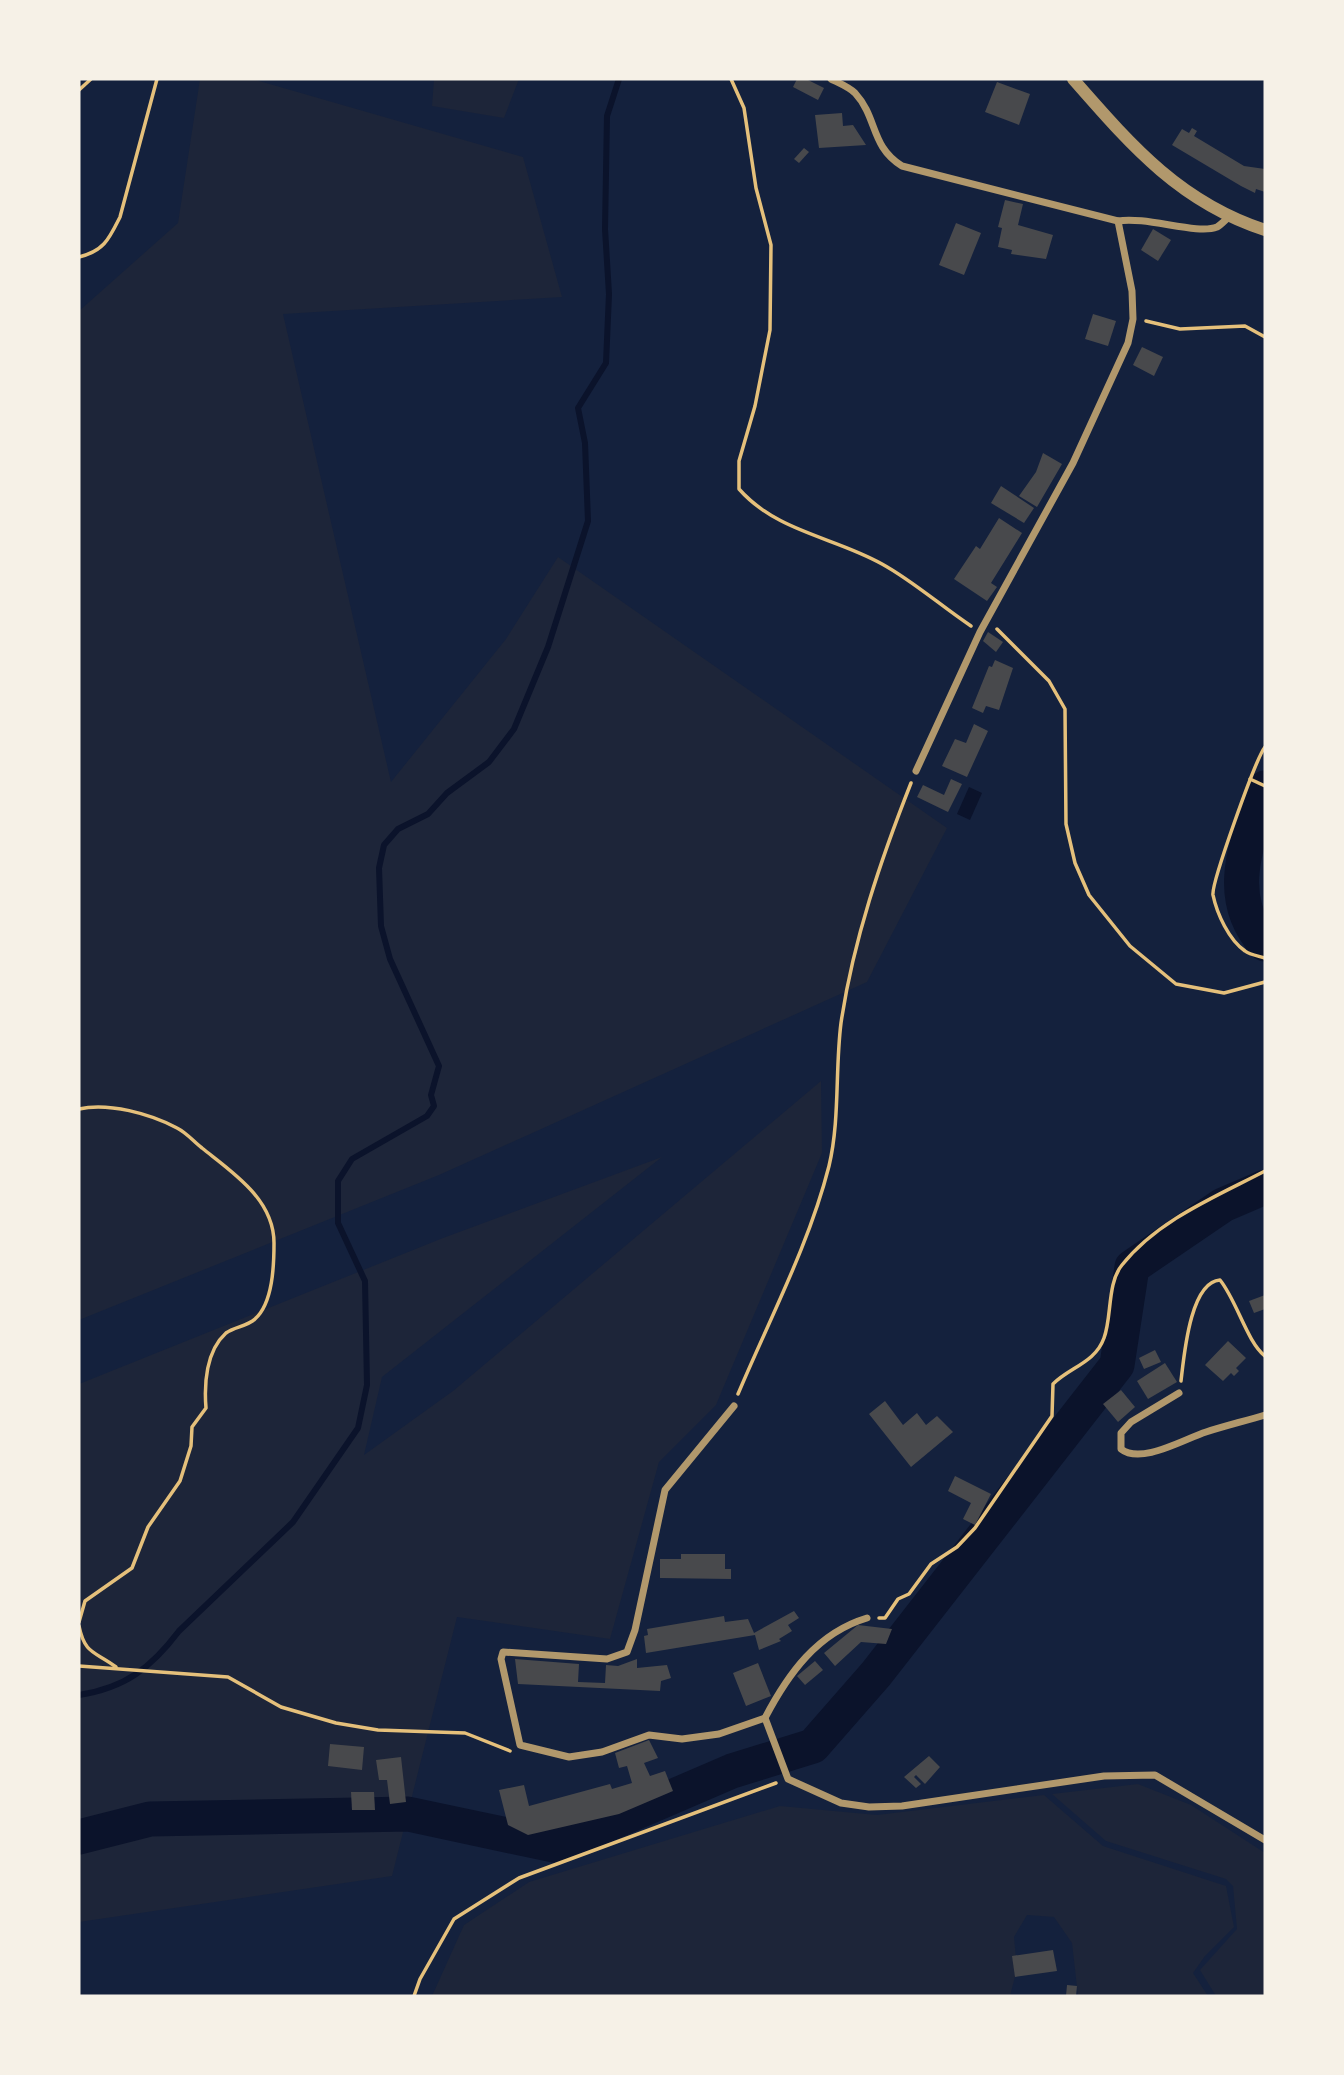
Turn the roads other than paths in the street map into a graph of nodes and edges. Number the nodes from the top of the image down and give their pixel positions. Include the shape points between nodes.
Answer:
1 (831, 79) edge
2 (1073, 79) edge
3 (1230, 216) junction
4 (1118, 221) junction
5 (1265, 230) edge
6 (916, 771) road end
7 (1179, 1393) road end
8 (734, 1406) road end
9 (1265, 1415) edge
10 (867, 1618) road end
11 (767, 1722) junction
12 (1265, 1840) edge

1 - 4 street via 853,92 870,118 878,144 902,166
2 - 3 street via 1135,150 1192,196
3 - 4 street via 1216,227 1206,228 1136,218
3 - 5 street
4 - 6 street via 1132,291 1128,343 1073,463 980,632
7 - 9 street via 1131,1422 1121,1433 1121,1449 1132,1454 1167,1448
8 - 11 street via 665,1490 635,1630 626,1652 607,1659 503,1652 501,1659 520,1745 569,1757 602,1752 649,1735 682,1739
10 - 11 street via 808,1654 792,1671
11 - 12 street via 786,1776 841,1803 902,1806 1104,1776 1155,1775

